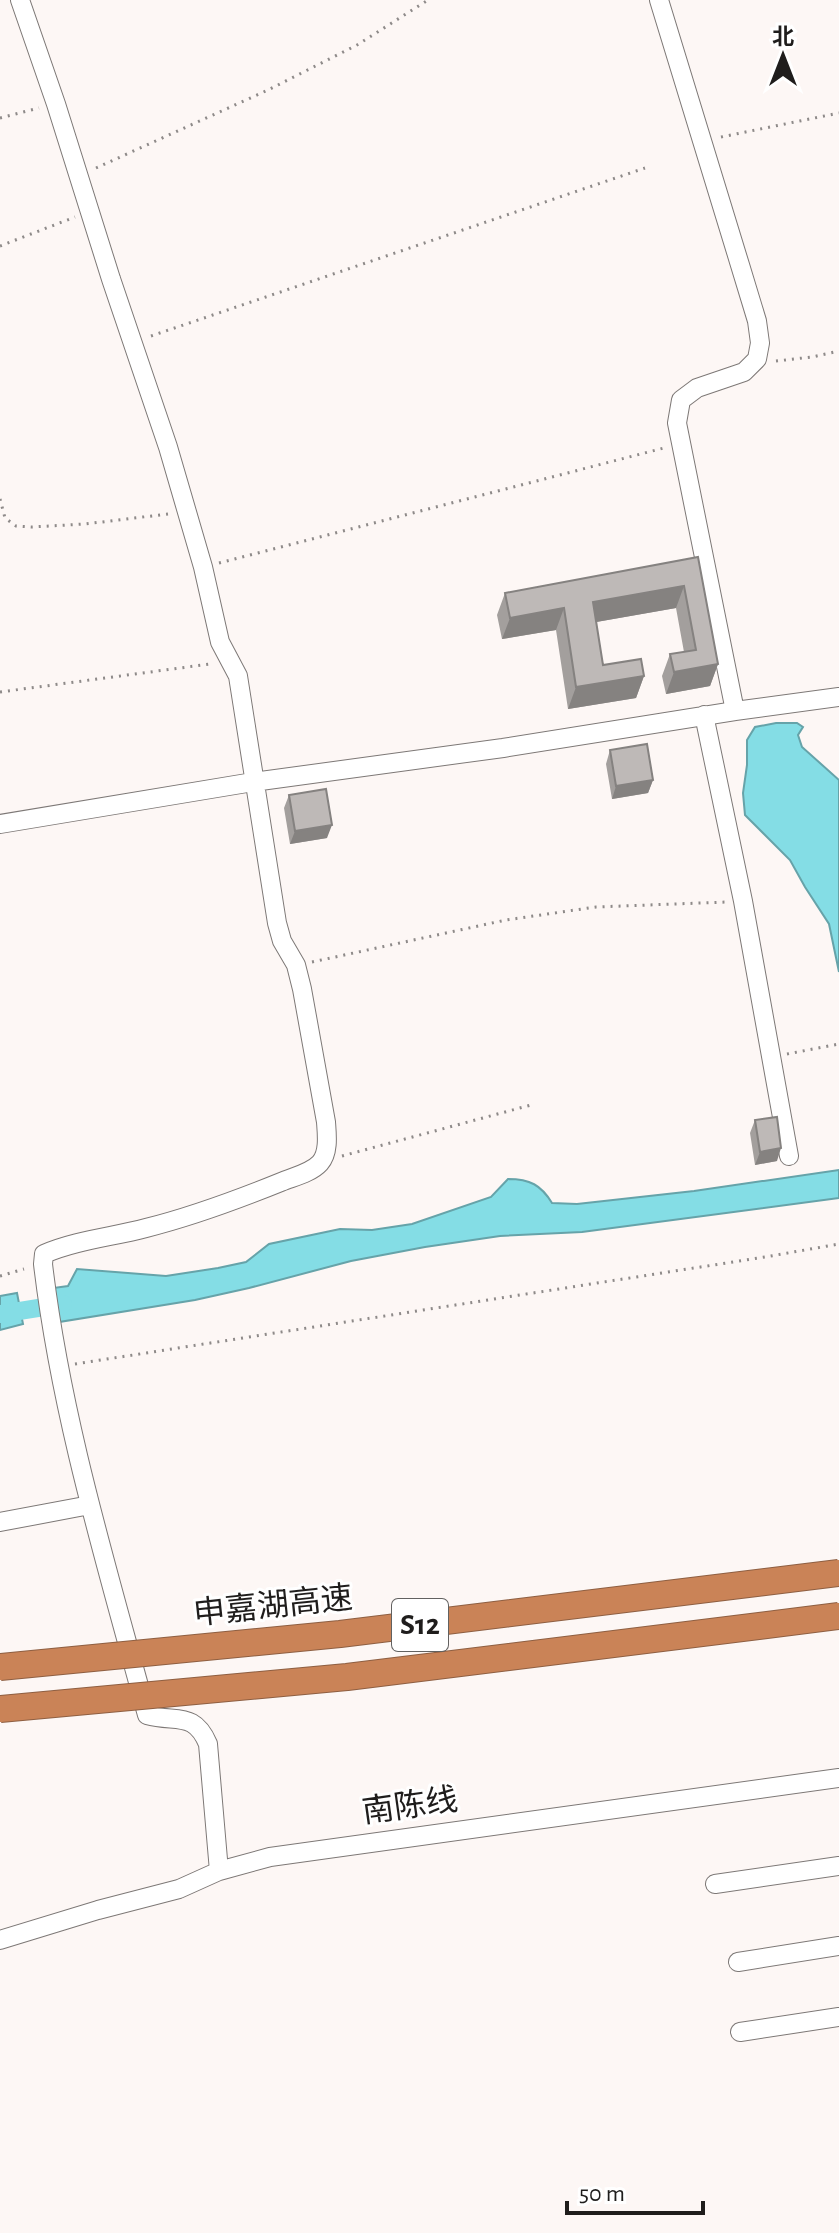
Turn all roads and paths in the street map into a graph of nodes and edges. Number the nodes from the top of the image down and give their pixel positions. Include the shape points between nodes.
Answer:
1 (20, 0) edge
2 (428, 0) edge
3 (659, 0) edge
4 (56, 104) junction
5 (839, 113) edge
6 (0, 118) edge
7 (702, 141) junction
8 (645, 168) dead end
9 (78, 176) junction
10 (90, 212) junction
11 (0, 246) edge
12 (132, 342) junction
13 (839, 351) edge
14 (757, 359) junction
15 (681, 444) junction
16 (0, 499) edge
17 (187, 511) junction
18 (5, 518) junction
19 (0, 520) edge
20 (203, 567) junction
21 (230, 661) junction
22 (0, 692) edge
23 (839, 697) edge
24 (735, 711) junction
25 (704, 715) junction
26 (253, 782) junction
27 (0, 824) edge
28 (743, 901) junction
29 (296, 965) junction
30 (839, 1044) edge
31 (771, 1057) junction
32 (531, 1105) dead end
33 (789, 1156) dead end
34 (323, 1161) junction
35 (839, 1244) edge
36 (43, 1264) junction
37 (0, 1276) edge
38 (60, 1366) junction
39 (90, 1505) junction
40 (0, 1522) edge
41 (839, 1573) edge
42 (839, 1616) edge
43 (0, 1667) edge
44 (0, 1709) edge
45 (839, 1778) edge
46 (839, 1866) edge
47 (219, 1871) junction
48 (715, 1884) dead end
49 (0, 1940) edge
50 (839, 1946) edge
51 (738, 1962) dead end
52 (839, 2017) edge
53 (740, 2032) dead end

1 - 4 street
2 - 9 path via 357,45 268,90
3 - 7 street
4 - 6 path
4 - 9 street
5 - 7 path
7 - 14 street via 757,321
8 - 12 path
9 - 10 street
10 - 11 path
10 - 12 street
12 - 17 street
13 - 14 path via 783,361
14 - 15 street via 744,372 697,388 681,400
15 - 20 path
15 - 24 street
16 - 18 path
17 - 18 path via 32,527 16,526
17 - 20 street
18 - 19 path
20 - 21 street via 220,642
21 - 22 path
21 - 26 street via 238,676
23 - 24 street
24 - 25 street
25 - 26 street
25 - 28 street
26 - 27 street
26 - 29 street via 277,923
28 - 29 path via 566,911
28 - 31 street
29 - 34 street via 326,1122
30 - 31 path
31 - 33 street
32 - 34 path
34 - 36 street via 263,1189 147,1228 62,1247 44,1254
35 - 38 path
36 - 37 path
36 - 38 street
38 - 39 street
39 - 40 street
39 - 47 street via 147,1715 191,1721 208,1744
41 - 43 highway, 申嘉湖高速 / S12, bridge via 340,1634
42 - 44 highway, S12, bridge via 347,1677
45 - 47 street, 南陈线 via 270,1857
46 - 48 street
47 - 49 street, 南陈线 via 179,1889
50 - 51 street
52 - 53 street

